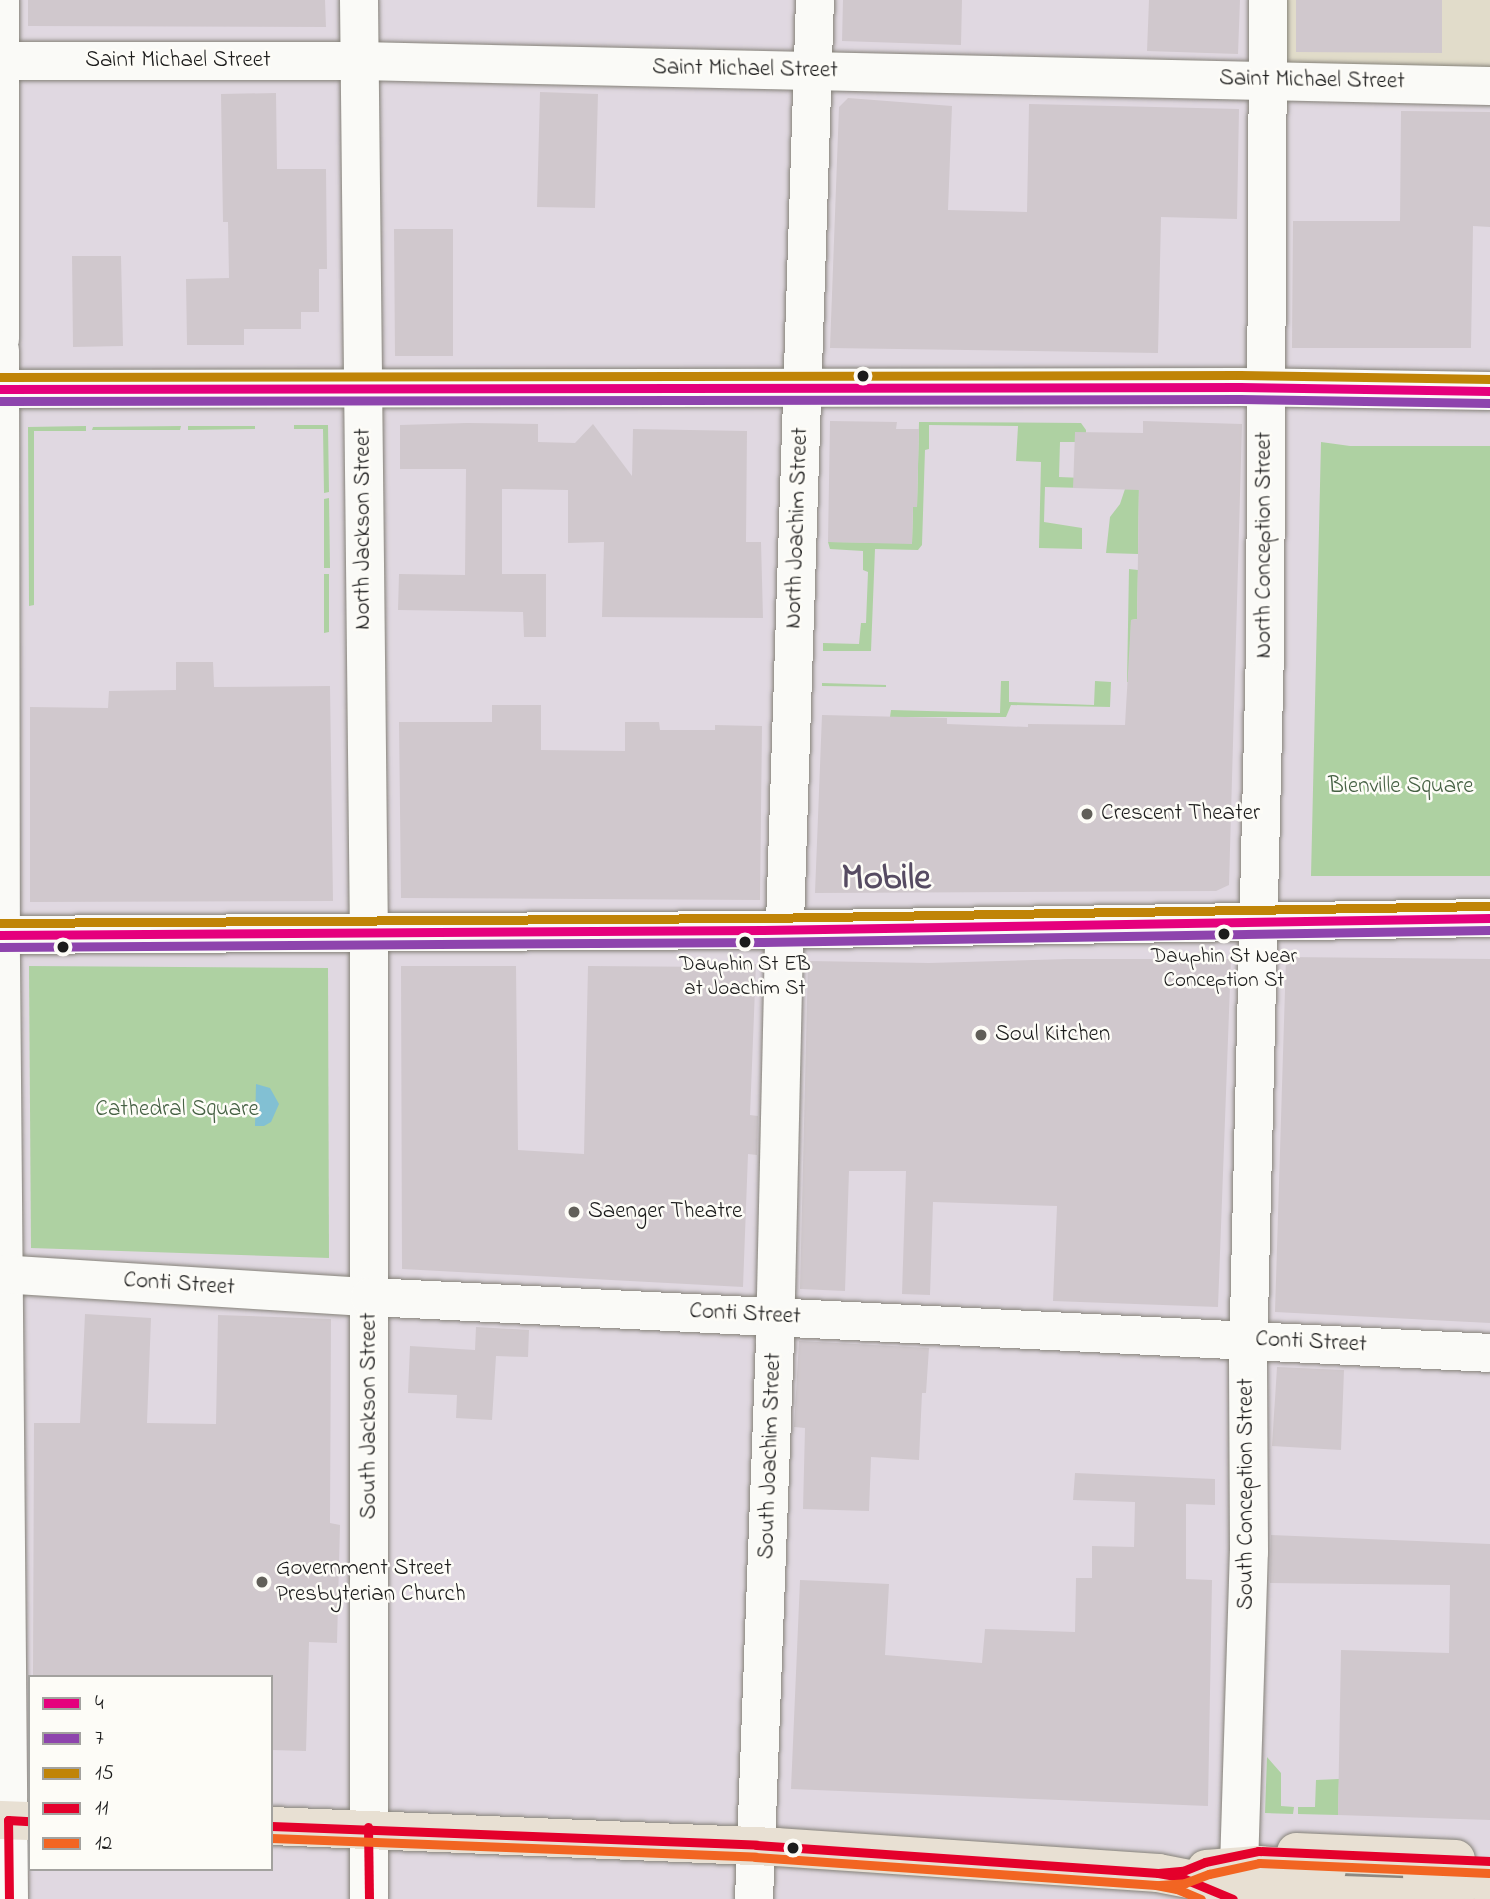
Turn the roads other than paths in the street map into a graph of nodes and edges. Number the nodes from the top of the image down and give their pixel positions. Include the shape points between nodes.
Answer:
1 (0, 0) edge
2 (359, 0) edge
3 (815, 0) edge
4 (1268, 0) edge
5 (0, 61) edge
6 (360, 61) junction
7 (813, 71) junction
8 (1267, 79) junction
9 (1490, 86) edge
10 (0, 339) edge
11 (0, 350) edge
12 (1266, 387) junction
13 (363, 388) junction
14 (802, 388) junction
15 (0, 389) edge
16 (1490, 391) edge
17 (1490, 918) edge
18 (1261, 922) junction
19 (784, 930) junction
20 (369, 933) junction
21 (0, 935) edge
22 (1, 1274) edge
23 (370, 1297) junction
24 (776, 1316) junction
25 (1248, 1339) junction
26 (1490, 1353) edge
27 (13, 1821) edge
28 (273, 1826) edge
29 (368, 1827) junction
30 (756, 1845) junction
31 (1490, 1861) edge
32 (1490, 1881) edge
33 (1238, 1882) edge
34 (9, 1899) edge
35 (369, 1899) edge
36 (754, 1899) edge
37 (1455, 1899) edge

1 - 5 street
2 - 6 street, North Jackson Street
3 - 7 street, North Joachim Street
4 - 8 street, North Conception Street
5 - 6 street, Saint Michael Street
5 - 10 street
6 - 7 street, Saint Michael Street
6 - 13 street, North Jackson Street
7 - 8 street, Saint Michael Street
7 - 14 street, North Joachim Street
8 - 9 street, Saint Michael Street
8 - 12 street, North Conception Street
11 - 15 street
12 - 14 street
12 - 16 street
12 - 18 street, North Conception Street
13 - 14 street
13 - 15 street
13 - 20 street, North Jackson Street
14 - 19 street, North Joachim Street
15 - 21 street
17 - 18 street
18 - 19 street
18 - 25 street, South Conception Street
19 - 20 street
19 - 24 street, South Joachim Street
20 - 21 street
20 - 23 street, South Jackson Street
21 - 22 street
22 - 23 street, Conti Street
22 - 27 street
23 - 24 street, Conti Street
23 - 29 street, South Jackson Street
24 - 25 street, Conti Street
24 - 30 street, South Joachim Street
25 - 26 street, Conti Street
25 - 33 street, South Conception Street via 1249,1530
27 - 34 street
28 - 29 main road
29 - 30 main road
29 - 35 street, South Jackson Street
30 - 33 main road
30 - 36 street, South Joachim Street
31 - 33 main road via 1272,1851
32 - 33 main road via 1271,1866
33 - 37 main road via 1267,1893

